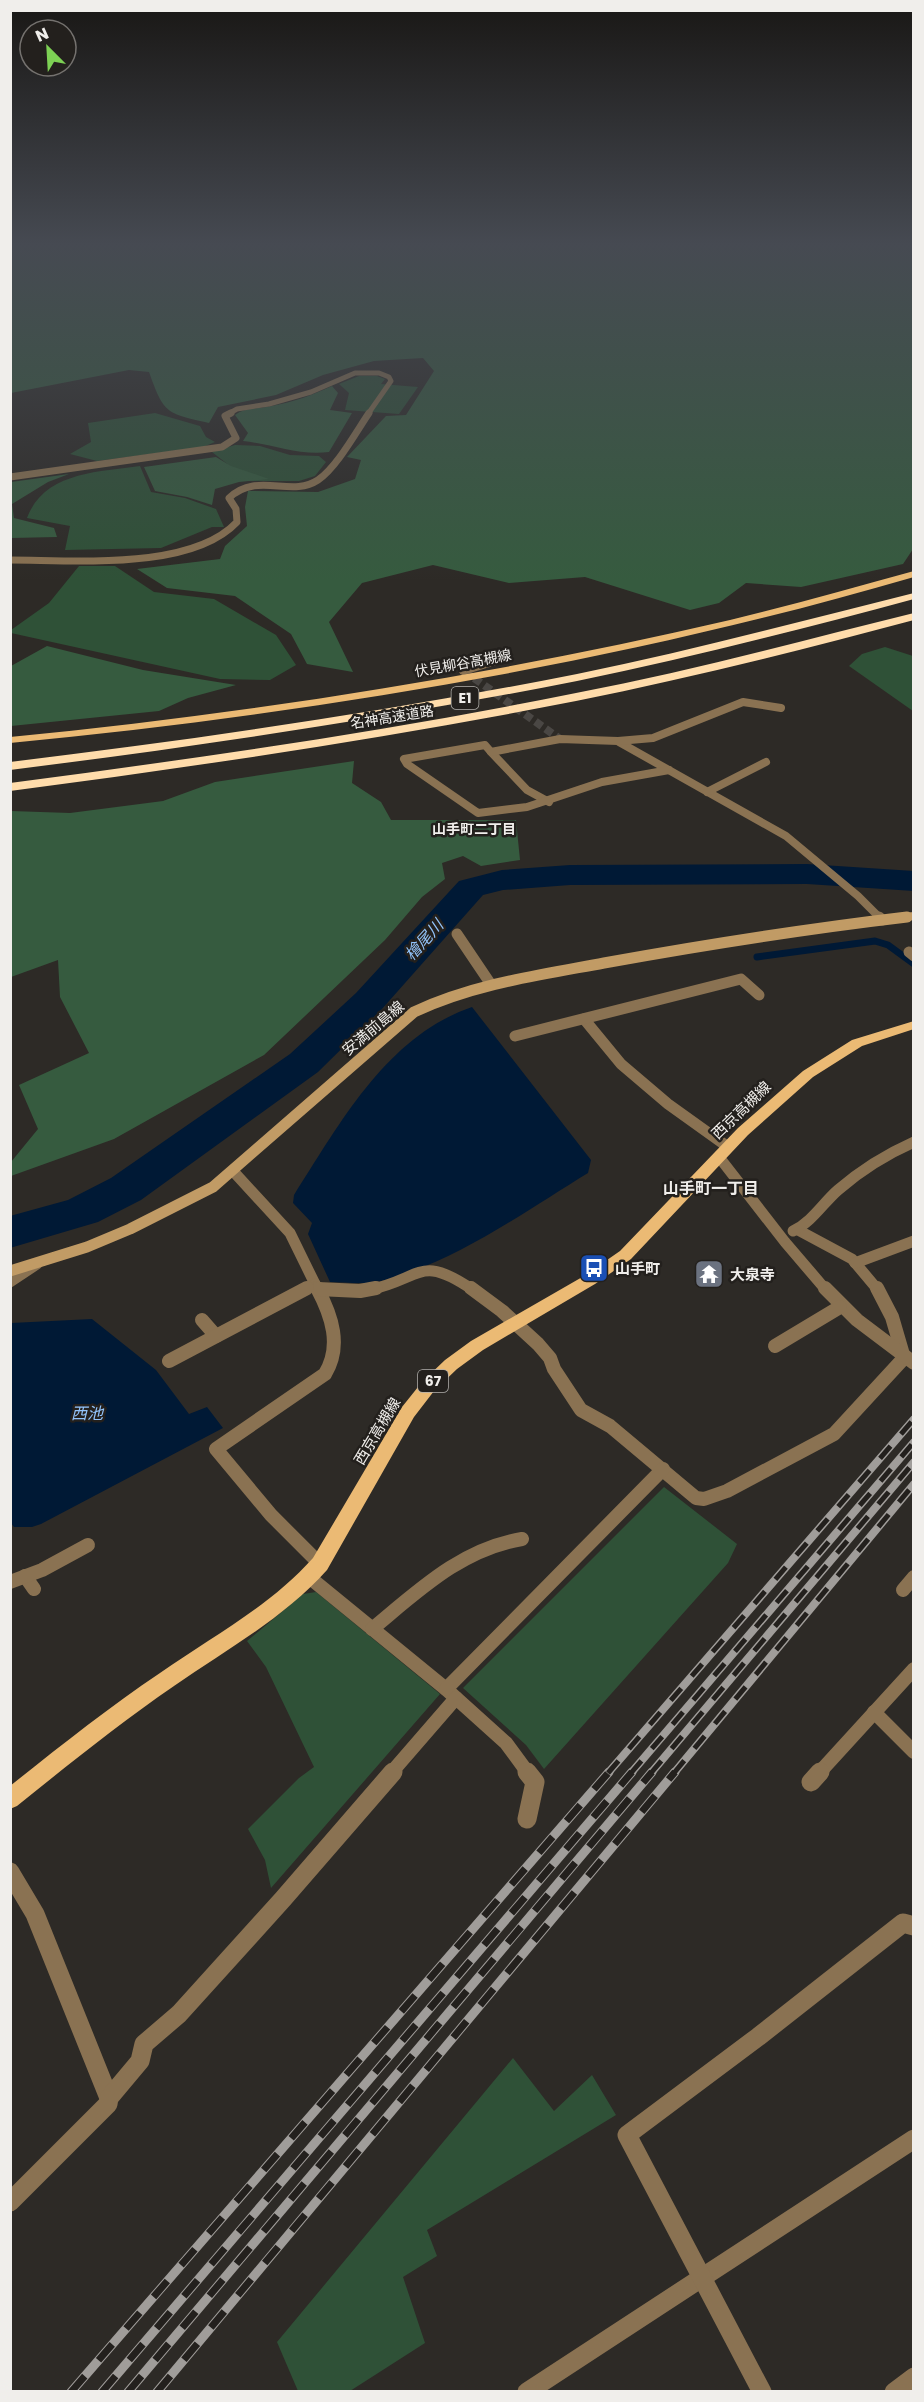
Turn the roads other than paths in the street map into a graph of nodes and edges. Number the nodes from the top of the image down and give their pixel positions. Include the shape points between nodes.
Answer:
1 (10, 477) edge
2 (10, 560) edge
3 (914, 574) edge
4 (914, 596) edge
5 (914, 616) edge
6 (506, 658) dead end
7 (463, 670) dead end
8 (536, 706) junction
9 (781, 708) dead end
10 (10, 740) edge
11 (618, 741) junction
12 (491, 752) junction
13 (766, 762) dead end
14 (10, 766) edge
15 (669, 770) junction
16 (10, 787) edge
17 (707, 792) junction
18 (10, 794) edge
19 (549, 802) junction
20 (914, 916) edge
21 (882, 920) junction
22 (457, 934) dead end
23 (490, 983) junction
24 (759, 995) dead end
25 (584, 1019) junction
26 (914, 1025) edge
27 (514, 1036) dead end
28 (914, 1142) edge
29 (723, 1152) junction
30 (232, 1171) junction
31 (798, 1230) junction
32 (781, 1235) junction
33 (914, 1241) edge
34 (40, 1262) junction
35 (855, 1263) junction
36 (10, 1271) edge
37 (10, 1282) edge
38 (317, 1287) junction
39 (840, 1307) junction
40 (202, 1320) dead end
41 (517, 1322) junction
42 (216, 1336) junction
43 (775, 1346) dead end
44 (909, 1360) edge
45 (169, 1361) dead end
46 (663, 1469) junction
47 (522, 1539) dead end
48 (88, 1545) dead end
49 (314, 1571) junction
50 (914, 1577) edge
51 (10, 1582) edge
52 (903, 1590) dead end
53 (372, 1629) junction
54 (914, 1669) edge
55 (451, 1693) junction
56 (874, 1712) junction
57 (914, 1752) edge
58 (812, 1782) dead end
59 (10, 1799) edge
60 (527, 1819) dead end
61 (10, 1872) edge
62 (914, 1926) edge
63 (109, 2098) junction
64 (914, 2139) edge
65 (10, 2202) edge
66 (702, 2277) junction
67 (914, 2377) edge
68 (527, 2391) edge
69 (762, 2391) edge
70 (894, 2391) edge

1 - 2 street via 222,447 236,438 225,416 237,408 294,397 355,373 379,373 391,381 327,473 315,482 248,486 234,491 229,498 236,509 237,522 224,535 204,544 145,557
3 - 10 main road, 伏見柳谷高槻線 via 679,634 449,680 238,714
4 - 14 highway, 名神高速道路 / E1 via 740,642 447,702 300,728
5 - 8 highway, 名神高速道路 / E1 via 763,656
6 - 7 street
8 - 16 highway, 名神高速道路 / E1 via 282,750
8 - 18 highway via 426,732 287,756
9 - 11 street via 743,702 653,738
11 - 12 street via 560,739
11 - 15 street
12 - 19 street via 527,789
12 - 19 street via 485,745 404,759 478,813
13 - 17 street
15 - 17 street
15 - 19 street via 602,782
17 - 21 street via 786,836
20 - 21 main road, 安満前島線
21 - 23 main road, 安満前島線 via 723,941
22 - 23 street
23 - 30 main road, 安満前島線 via 451,994 414,1012
24 - 25 street via 741,979
25 - 27 street
25 - 29 street via 621,1064
26 - 29 main road, 西京高槻線 / 67 via 859,1042 805,1075
28 - 31 street via 859,1173
29 - 32 street
29 - 41 main road, 西京高槻線 / 67 via 638,1244 593,1277
30 - 34 main road, 安満前島線 via 213,1187 130,1229
30 - 38 street via 290,1233
31 - 32 street
31 - 35 street
32 - 39 street
33 - 35 street
34 - 36 main road, 安満前島線
34 - 37 street
35 - 44 street via 879,1290
38 - 41 street via 370,1289 428,1269 444,1270
38 - 42 street
38 - 49 street via 334,1338 334,1357 325,1374 216,1449
39 - 43 street
39 - 44 street
40 - 42 street
41 - 46 street via 549,1356 581,1410 610,1426
41 - 49 main road, 西京高槻線 / 67 via 466,1354 421,1393
42 - 45 street
44 - 46 street via 834,1434 727,1491 696,1498
46 - 55 street
47 - 53 street via 491,1544 456,1562
48 - 51 street via 30,1583
49 - 53 street
49 - 59 main road, 西京高槻線 / 67 via 272,1608 86,1738
50 - 52 street
53 - 55 street
54 - 56 street
55 - 60 street via 506,1743 535,1782
55 - 63 street via 284,1899 179,2014 144,2044 140,2061
56 - 57 street
56 - 58 street
61 - 63 street via 35,1914
62 - 66 street via 903,1923 627,2135
63 - 65 street via 108,2104
64 - 66 street
66 - 68 street
66 - 69 street
67 - 70 street

